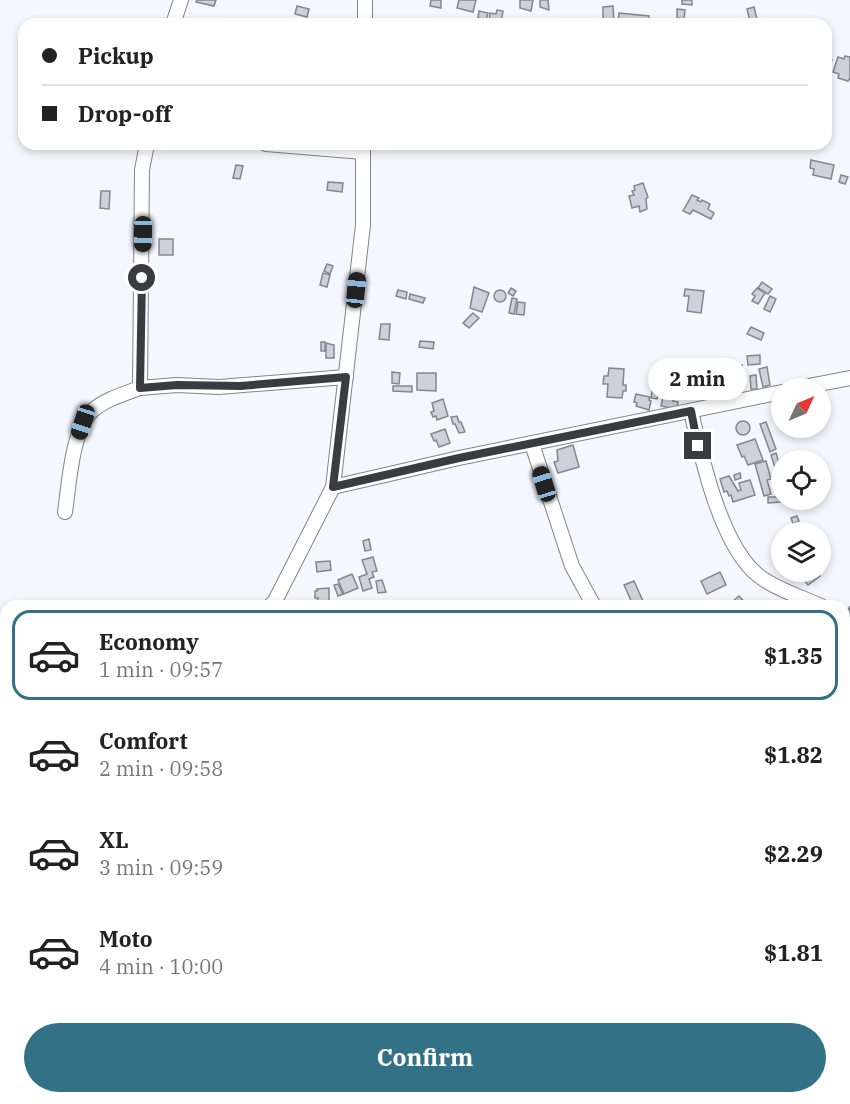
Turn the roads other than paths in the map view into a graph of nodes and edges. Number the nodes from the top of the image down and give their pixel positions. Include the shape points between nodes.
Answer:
1 (182, 0) edge
2 (365, 0) edge
3 (175, 18) edge
4 (365, 18) edge
5 (146, 150) edge
6 (363, 150) edge
7 (346, 377) junction
8 (850, 378) edge
9 (831, 382) edge
10 (140, 388) junction
11 (771, 394) edge
12 (691, 411) junction
13 (532, 444) junction
14 (333, 487) junction
15 (65, 512) dead end
16 (276, 600) edge
17 (591, 600) edge
18 (809, 600) edge

1 - 3 street
2 - 4 street
5 - 10 street via 142,170
6 - 7 street via 363,225
7 - 10 street via 240,386
7 - 14 street
8 - 9 street
10 - 15 street via 104,403 83,422
11 - 12 street
12 - 13 street
12 - 18 street via 711,490 742,556 761,577
13 - 14 street
13 - 17 street via 572,566
14 - 16 street

